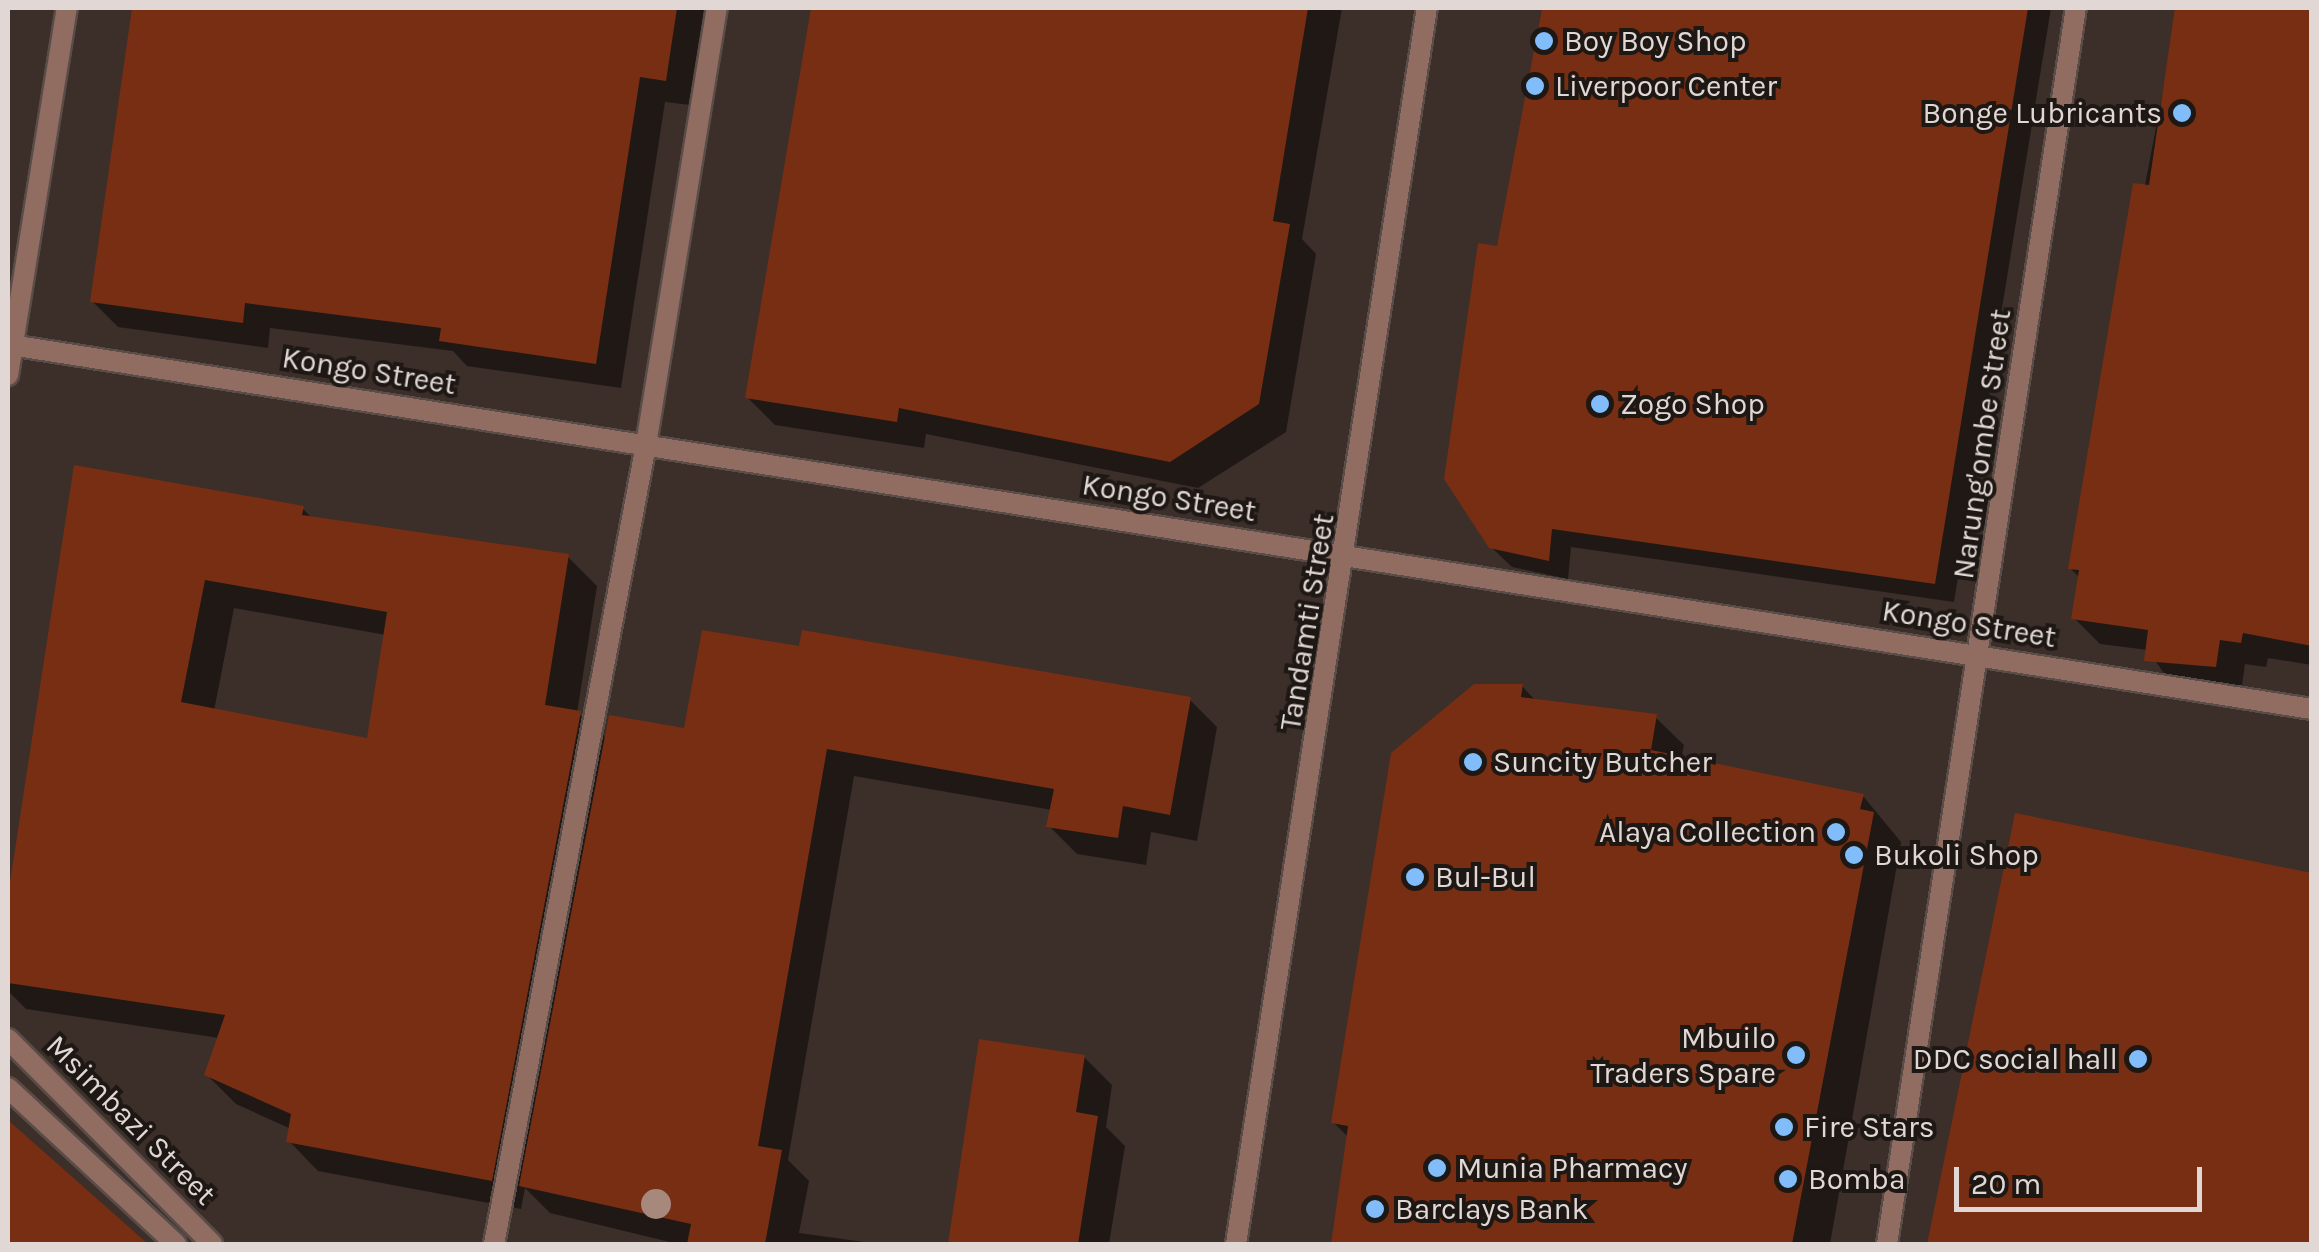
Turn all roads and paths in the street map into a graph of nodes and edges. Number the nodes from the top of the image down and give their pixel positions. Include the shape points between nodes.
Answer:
1 (66, 8) edge
2 (717, 8) edge
3 (1427, 8) edge
4 (2076, 8) edge
5 (17, 346) junction
6 (8, 374) edge
7 (646, 445) junction
8 (1348, 557) junction
9 (1982, 656) junction
10 (2312, 709) edge
11 (8, 1039) edge
12 (8, 1088) edge
13 (176, 1244) edge
14 (212, 1244) edge
15 (494, 1244) edge
16 (1236, 1244) edge
17 (1887, 1244) edge

1 - 5 street
2 - 7 street
3 - 8 street, Tandamti Street
4 - 9 street, Narung'ombe Street
5 - 6 street
5 - 7 street, Kongo Street
7 - 8 street, Kongo Street
7 - 15 street
8 - 9 street, Kongo Street
8 - 16 street, Tandamti Street
9 - 10 street, Kongo Street
9 - 17 street, Narung'ombe Street
11 - 14 street, Msimbazi Street
12 - 13 street

